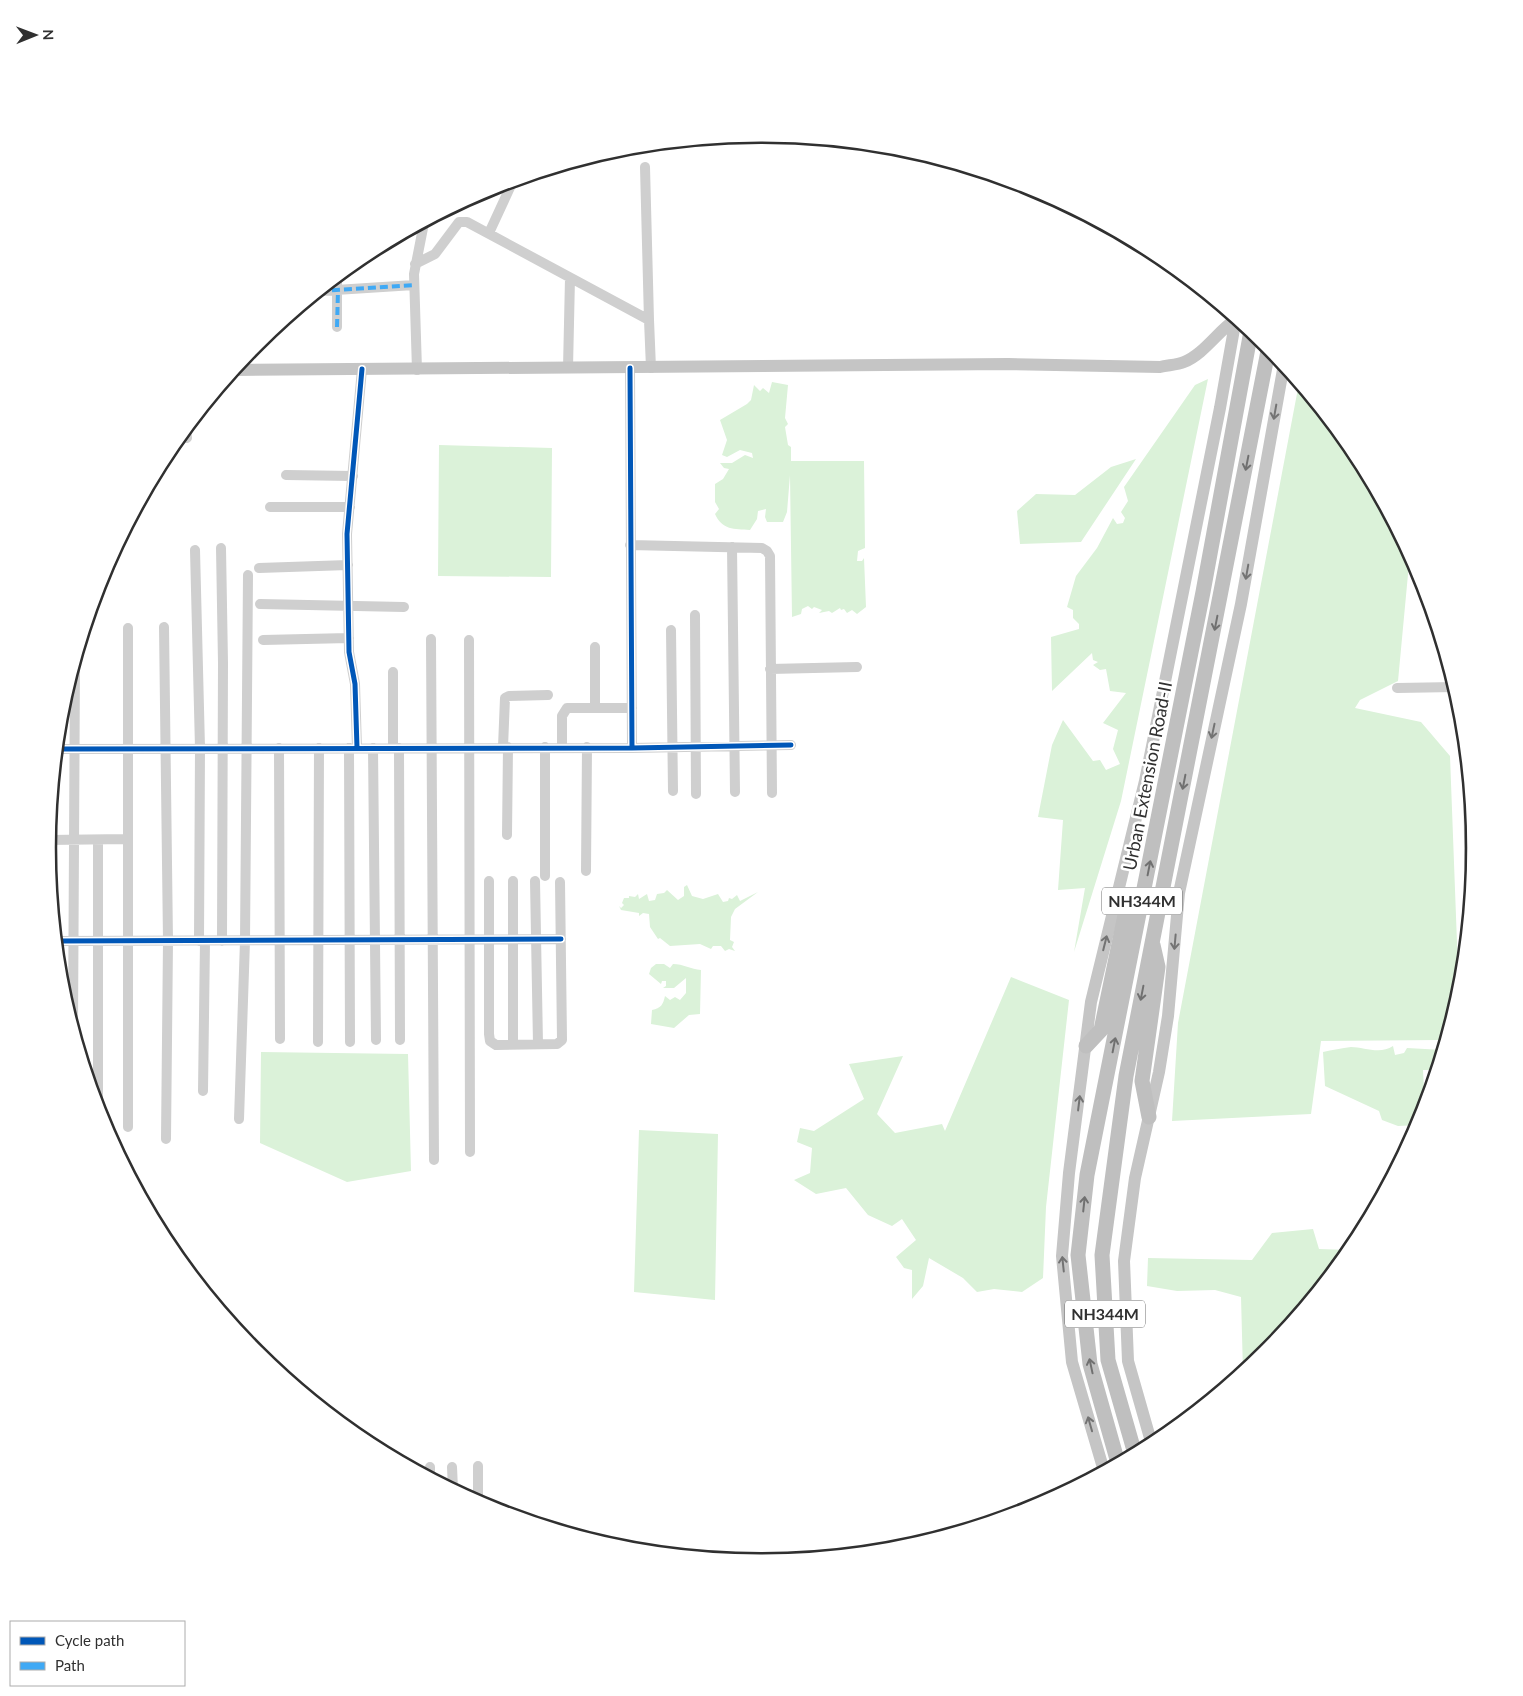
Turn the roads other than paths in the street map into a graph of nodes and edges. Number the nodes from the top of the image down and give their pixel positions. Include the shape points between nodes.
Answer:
1 (645, 167) dead end
2 (509, 190) edge
3 (423, 230) edge
4 (489, 233) junction
5 (415, 264) junction
6 (570, 278) junction
7 (338, 284) edge
8 (414, 285) junction
9 (329, 290) edge
10 (338, 290) junction
11 (649, 320) junction
12 (1231, 322) edge
13 (1235, 325) edge
14 (337, 327) dead end
15 (1250, 340) edge
16 (1267, 356) edge
17 (568, 368) junction
18 (630, 368) junction
19 (651, 368) junction
20 (362, 369) junction
21 (243, 370) edge
22 (416, 370) junction
23 (1282, 373) edge
24 (286, 475) dead end
25 (353, 476) junction
26 (270, 507) dead end
27 (350, 507) junction
28 (630, 545) junction
29 (732, 547) junction
30 (221, 548) dead end
31 (195, 550) dead end
32 (348, 565) junction
33 (259, 568) dead end
34 (248, 575) dead end
35 (260, 604) dead end
36 (348, 604) junction
37 (404, 607) dead end
38 (695, 615) dead end
39 (164, 627) dead end
40 (128, 628) dead end
41 (671, 630) dead end
42 (349, 638) junction
43 (431, 639) dead end
44 (263, 640) dead end
45 (469, 640) dead end
46 (595, 647) dead end
47 (857, 667) dead end
48 (770, 669) junction
49 (393, 672) dead end
50 (75, 686) edge
51 (1397, 688) dead end
52 (1448, 688) edge
53 (548, 695) dead end
54 (596, 708) junction
55 (632, 708) junction
56 (770, 745) junction
57 (791, 745) dead end
58 (696, 746) junction
59 (733, 746) junction
60 (506, 747) junction
61 (545, 747) junction
62 (562, 747) junction
63 (587, 747) junction
64 (673, 747) junction
65 (166, 748) junction
66 (200, 748) junction
67 (223, 748) junction
68 (247, 748) junction
69 (279, 748) junction
70 (319, 748) junction
71 (353, 748) junction
72 (373, 748) junction
73 (396, 748) junction
74 (432, 748) junction
75 (469, 748) junction
76 (632, 748) junction
77 (63, 749) edge
78 (76, 749) junction
79 (128, 749) junction
80 (673, 792) dead end
81 (735, 792) dead end
82 (772, 793) dead end
83 (696, 794) dead end
84 (507, 835) dead end
85 (56, 840) edge
86 (76, 840) junction
87 (98, 840) junction
88 (128, 840) junction
89 (586, 871) dead end
90 (489, 881) dead end
91 (513, 881) dead end
92 (560, 882) dead end
93 (1144, 893) junction
94 (536, 939) junction
95 (561, 939) junction
96 (1152, 939) junction
97 (401, 940) junction
98 (433, 940) junction
99 (470, 940) junction
100 (489, 940) junction
101 (513, 940) junction
102 (73, 941) junction
103 (98, 941) junction
104 (128, 941) junction
105 (168, 941) junction
106 (202, 941) junction
107 (222, 941) junction
108 (245, 941) junction
109 (281, 941) junction
110 (319, 941) junction
111 (350, 941) junction
112 (375, 941) junction
113 (62, 942) edge
114 (73, 1000) edge
115 (280, 1040) dead end
116 (376, 1040) dead end
117 (400, 1040) dead end
118 (318, 1042) dead end
119 (350, 1042) dead end
120 (513, 1044) junction
121 (538, 1044) junction
122 (1086, 1046) junction
123 (98, 1086) edge
124 (203, 1091) dead end
125 (1149, 1117) junction
126 (240, 1120) dead end
127 (128, 1127) dead end
128 (166, 1139) dead end
129 (470, 1152) dead end
130 (434, 1160) dead end
131 (1149, 1436) edge
132 (1133, 1447) edge
133 (1116, 1457) edge
134 (1102, 1465) edge
135 (478, 1466) dead end
136 (452, 1467) dead end
137 (452, 1482) edge
138 (478, 1494) edge

1 - 11 street
2 - 4 street
3 - 5 street
4 - 5 street via 463,221 435,254
4 - 6 street
5 - 8 street
6 - 11 street
6 - 17 street
7 - 10 street
8 - 10 street
8 - 22 street
9 - 10 street
10 - 14 street
11 - 19 street
12 - 19 main road via 1184,362 1160,367 1008,364
122 -> 13 main road via 1091,1002 1145,781
93 -> 15 highway, Urban Extension Road-II / NH344M
16 -> 96 highway, Urban Extension Road-II / NH344M
17 - 18 main road
17 - 22 main road
18 - 19 main road
18 - 28 street
20 - 21 main road
20 - 22 main road
20 - 25 street
23 -> 125 main road via 1241,604 1179,892 1168,1016
24 - 25 street
25 - 27 street
26 - 27 street
27 - 32 street
28 - 29 street
28 - 55 street
29 - 48 street via 762,548 770,556
29 - 59 street
30 - 67 street
31 - 66 street
32 - 33 street
32 - 36 street
34 - 68 street
35 - 36 street
36 - 37 street
36 - 42 street
38 - 58 street
39 - 65 street
40 - 79 street
41 - 64 street
42 - 44 street
42 - 71 street via 349,660 355,684
43 - 74 street
45 - 75 street
46 - 54 street
47 - 48 street
48 - 56 street
49 - 73 street
50 - 78 street
51 - 52 street
53 - 60 street via 505,698
54 - 55 street
54 - 62 street via 571,708 564,712
55 - 76 street
56 - 57 street
56 - 59 street
56 - 82 street
58 - 59 street
58 - 64 street
58 - 83 street
59 - 81 street
60 - 61 street
60 - 75 street
60 - 84 street
61 - 62 street
61 - 94 street
62 - 63 street
63 - 76 street
63 - 89 street
64 - 76 street
64 - 80 street
65 - 66 street
65 - 79 street
65 - 105 street
66 - 67 street
66 - 106 street
67 - 68 street
67 - 107 street
68 - 69 street
68 - 108 street
69 - 70 street
69 - 109 street
70 - 71 street
70 - 110 street
71 - 72 street
71 - 111 street
72 - 73 street
72 - 112 street
73 - 74 street
73 - 97 street
74 - 75 street
74 - 98 street
75 - 99 street
77 - 78 street
78 - 79 street
78 - 86 street
79 - 88 street
85 - 86 street
86 - 87 street
86 - 102 street
87 - 88 street
87 - 103 street
88 - 104 street
90 - 100 street
91 - 101 street
92 - 95 street
93 - 122 highway via 1125,915 1101,1030
133 -> 93 highway, Urban Extension Road-II / NH344M via 1090,1364 1078,1255 1087,1175
94 - 95 street
94 - 101 street
94 - 121 street
95 - 121 street via 562,1040 557,1044
96 - 125 highway via 1158,967 1142,1081
96 -> 132 highway, Urban Extension Road-II / NH344M via 1126,1076 1102,1255 1108,1360
97 - 98 street
97 - 112 street
97 - 117 street
98 - 99 street
98 - 130 street
99 - 100 street
99 - 129 street
100 - 101 street
100 - 120 street via 490,1041 496,1045
101 - 120 street
102 - 103 street
102 - 113 street
102 - 114 street
103 - 104 street
103 - 123 street
104 - 105 street
104 - 127 street
105 - 106 street
105 - 128 street
106 - 107 street
106 - 124 street
107 - 108 street
108 - 109 street
108 - 126 street
109 - 110 street
109 - 115 street
110 - 111 street
110 - 118 street
111 - 112 street
111 - 119 street
112 - 116 street
120 - 121 street
134 -> 122 main road via 1072,1362 1062,1256
125 - 131 main road via 1134,1178 1124,1261 1128,1361
135 - 138 street
136 - 137 street

